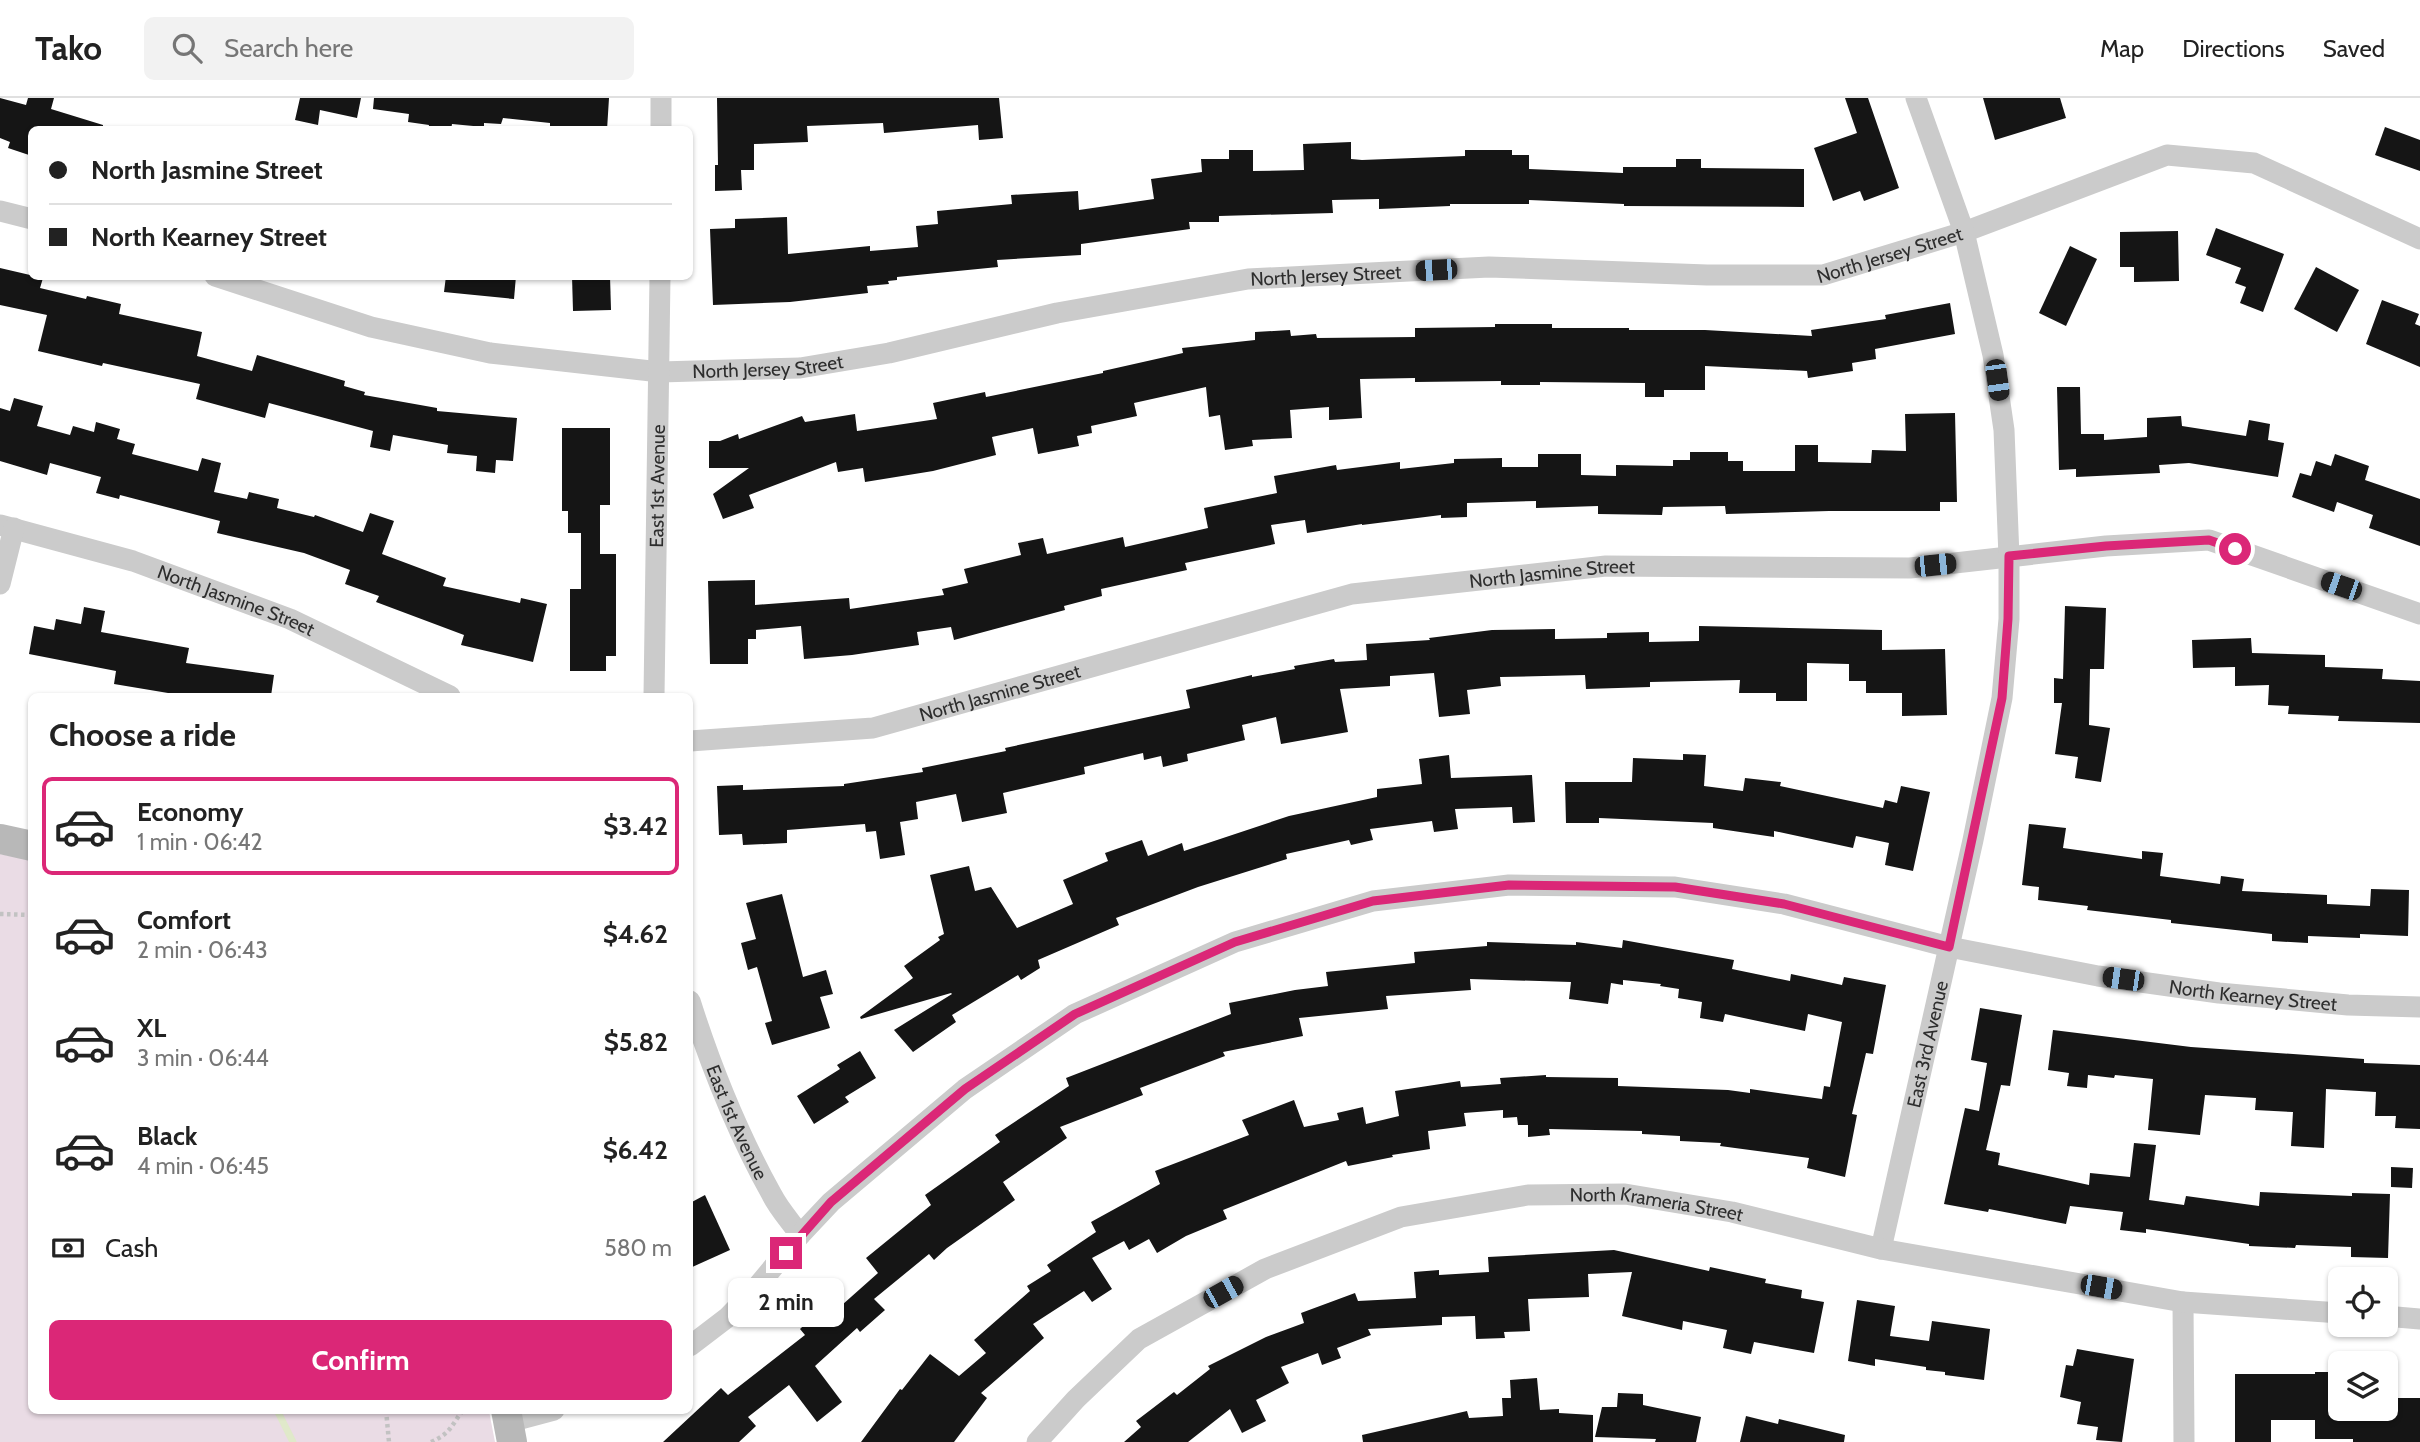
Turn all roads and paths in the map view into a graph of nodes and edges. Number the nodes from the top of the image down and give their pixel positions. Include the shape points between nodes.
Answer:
1 (661, 98) edge
2 (1916, 98) edge
3 (661, 126) edge
4 (0, 211) edge
5 (28, 218) edge
6 (1964, 232) junction
7 (2420, 239) edge
8 (227, 280) edge
9 (660, 280) edge
10 (660, 372) junction
11 (7, 526) edge
12 (2009, 556) junction
13 (0, 584) edge
14 (2420, 614) edge
15 (444, 693) edge
16 (653, 693) edge
17 (693, 741) edge
18 (0, 839) edge
19 (28, 845) edge
20 (0, 914) edge
21 (28, 915) edge
22 (1949, 947) junction
23 (2420, 1007) edge
24 (693, 1011) edge
25 (800, 1235) junction
26 (1881, 1249) junction
27 (2183, 1302) junction
28 (2328, 1312) edge
29 (2398, 1317) edge
30 (2420, 1319) edge
31 (693, 1344) edge
32 (386, 1414) edge
33 (461, 1414) edge
34 (542, 1414) edge
35 (509, 1425) edge
36 (389, 1442) edge
37 (431, 1442) edge
38 (1037, 1442) edge
39 (2184, 1442) edge

1 - 3 street
2 - 6 street, East 3rd Avenue
4 - 5 street
6 - 7 street, North Jersey Street via 2166,155 2255,163
6 - 10 street, North Jersey Street via 1823,275 1489,267 1248,279 1056,313 889,353 800,368
6 - 12 street, East 3rd Avenue via 1993,355 2004,430
8 - 10 street, North Jersey Street via 371,327 490,353
9 - 10 street, East 1st Avenue
10 - 16 street, East 1st Avenue
11 - 13 street
11 - 15 street, North Jasmine Street via 133,561 290,619
12 - 14 street, North Jasmine Street via 2209,540
12 - 17 street, North Jasmine Street via 1910,568 1606,566 1352,594 873,728
12 - 22 street, East 3rd Avenue via 2002,698
18 - 19 street
20 - 21 path
22 - 23 street, North Kearney Street via 2219,992
22 - 25 street, North Kearney Street via 1784,904 1675,887 1509,885 1373,901 1235,942 1075,1014 965,1089 831,1202
22 - 26 street, East 3rd Avenue
24 - 25 street, East 1st Avenue via 738,1125 773,1198
25 - 31 street, North Kearney Street via 728,1318
26 - 27 street, North Krameria Street
26 - 38 street, North Krameria Street via 1732,1212 1625,1194 1528,1195 1401,1217 1265,1269 1139,1339
27 - 28 street, North Krameria Street
27 - 39 street
29 - 30 street
32 - 36 path
33 - 37 path via 452,1429
34 - 35 street

